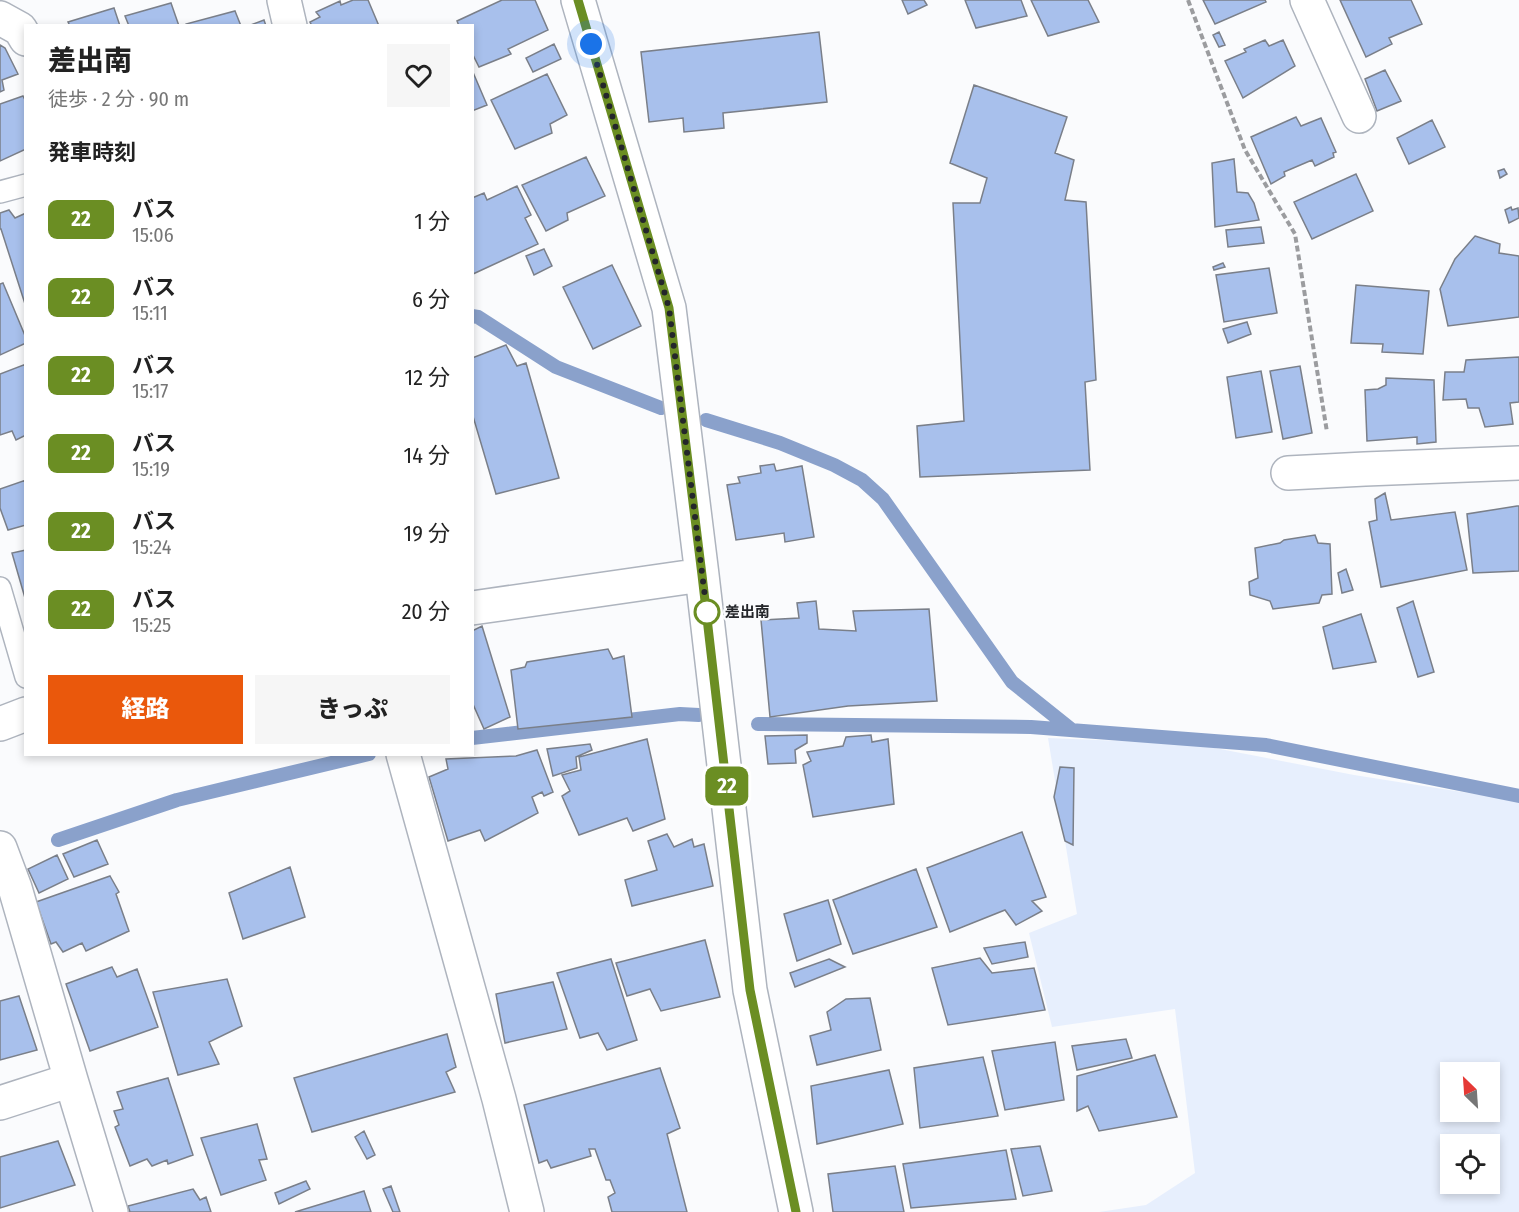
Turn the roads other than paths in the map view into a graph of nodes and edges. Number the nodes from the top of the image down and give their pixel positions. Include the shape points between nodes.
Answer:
1 (284, 0) edge
2 (578, 0) edge
3 (1307, 0) edge
4 (0, 18) edge
5 (290, 24) edge
6 (24, 36) edge
7 (1359, 116) dead end
8 (24, 186) edge
9 (0, 192) edge
10 (1519, 463) edge
11 (1288, 473) dead end
12 (702, 575) junction
13 (0, 588) edge
14 (474, 608) edge
15 (24, 671) edge
16 (24, 715) edge
17 (0, 724) edge
18 (404, 756) edge
19 (0, 848) edge
20 (71, 1080) junction
21 (0, 1103) edge
22 (111, 1212) edge
23 (527, 1212) edge
24 (796, 1212) edge

1 - 5 street
2 - 12 street via 669,308
3 - 7 street
4 - 6 street
8 - 9 lane
10 - 11 street
12 - 14 street
12 - 24 street via 750,990
13 - 15 lane
16 - 17 street
18 - 23 street
19 - 20 street
20 - 21 street
20 - 22 street

